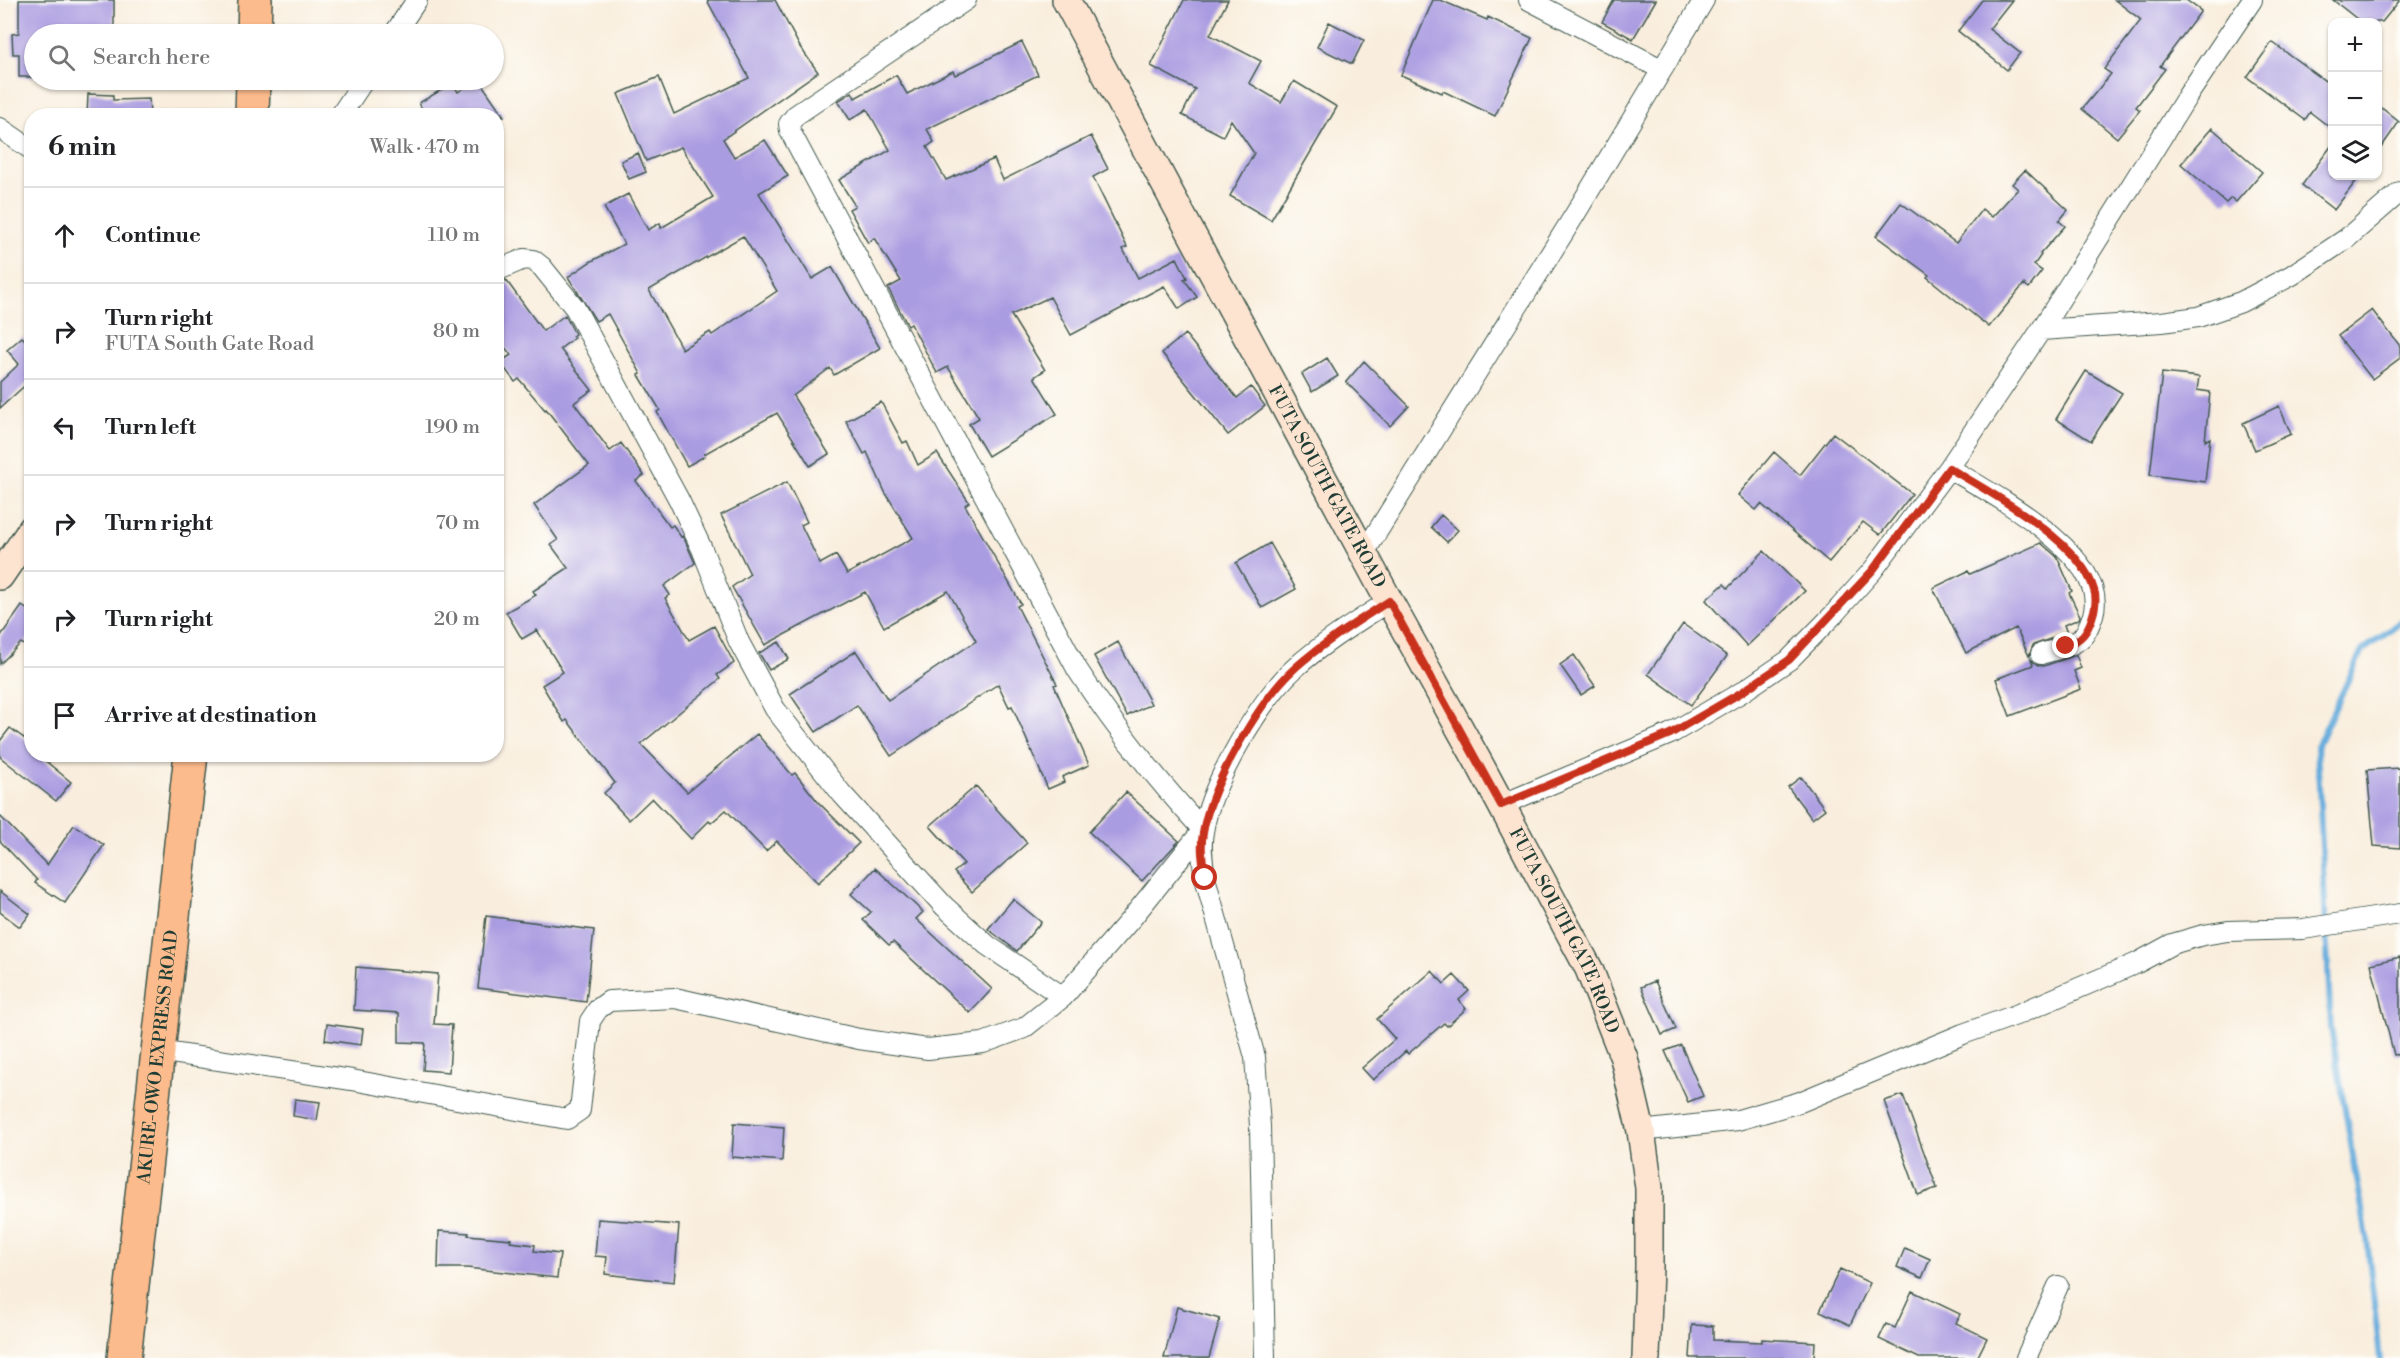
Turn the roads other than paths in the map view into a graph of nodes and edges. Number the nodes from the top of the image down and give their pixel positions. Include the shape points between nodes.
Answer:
1 (255, 0) edge
2 (417, 0) edge
3 (966, 0) edge
4 (1066, 0) edge
5 (1529, 0) edge
6 (1704, 0) edge
7 (2252, 0) edge
8 (254, 24) edge
9 (401, 24) edge
10 (1661, 69) junction
11 (253, 90) edge
12 (357, 90) edge
13 (252, 108) edge
14 (345, 108) edge
15 (0, 128) edge
16 (24, 144) edge
17 (2400, 192) edge
18 (504, 268) edge
19 (2041, 330) junction
20 (1949, 468) junction
21 (24, 541) edge
22 (1364, 553) junction
23 (0, 576) edge
24 (1389, 601) junction
25 (2042, 654) dead end
26 (190, 762) edge
27 (1501, 805) junction
28 (1203, 830) junction
29 (2400, 914) edge
30 (1063, 997) junction
31 (158, 1051) junction
32 (1641, 1131) junction
33 (2058, 1286) dead end
34 (124, 1358) edge
35 (1265, 1358) edge
36 (1646, 1358) edge
37 (2026, 1358) edge

1 - 8 highway
2 - 9 street
3 - 28 street via 796,115 789,124 790,131 1077,669 1160,783
4 - 22 main road, FUTA SOUTH GATE ROAD
5 - 10 street
6 - 10 street
7 - 19 street
10 - 22 street
11 - 13 highway
12 - 14 street
15 - 16 street
17 - 19 street via 2346,239 2241,302 2180,320
18 - 30 street via 524,259 533,260 575,308 679,500 739,642 783,719 842,794 944,906 987,945
19 - 20 street
20 - 25 street via 2020,511 2063,546 2086,573 2095,591 2088,629 2080,640
20 - 27 street via 1873,570 1789,660 1670,734
21 - 23 main road
22 - 24 main road, FUTA SOUTH GATE ROAD
24 - 27 main road, FUTA SOUTH GATE ROAD
24 - 28 street via 1337,634 1294,668 1267,700 1243,735
26 - 31 highway, AKURE-OWO EXPRESS ROAD
27 - 32 main road, FUTA SOUTH GATE ROAD via 1589,969 1624,1058
28 - 30 street
28 - 35 street via 1205,878 1255,1057
29 - 32 street via 2303,929 2203,935 2172,944 2016,1015 1800,1102 1738,1120
30 - 31 street via 1024,1028 983,1042 928,1049 859,1039 675,998 609,1001 598,1008 590,1021 580,1110 567,1119 352,1080
31 - 34 highway, AKURE-OWO EXPRESS ROAD
32 - 36 main road, FUTA SOUTH GATE ROAD via 1649,1188
33 - 37 street

